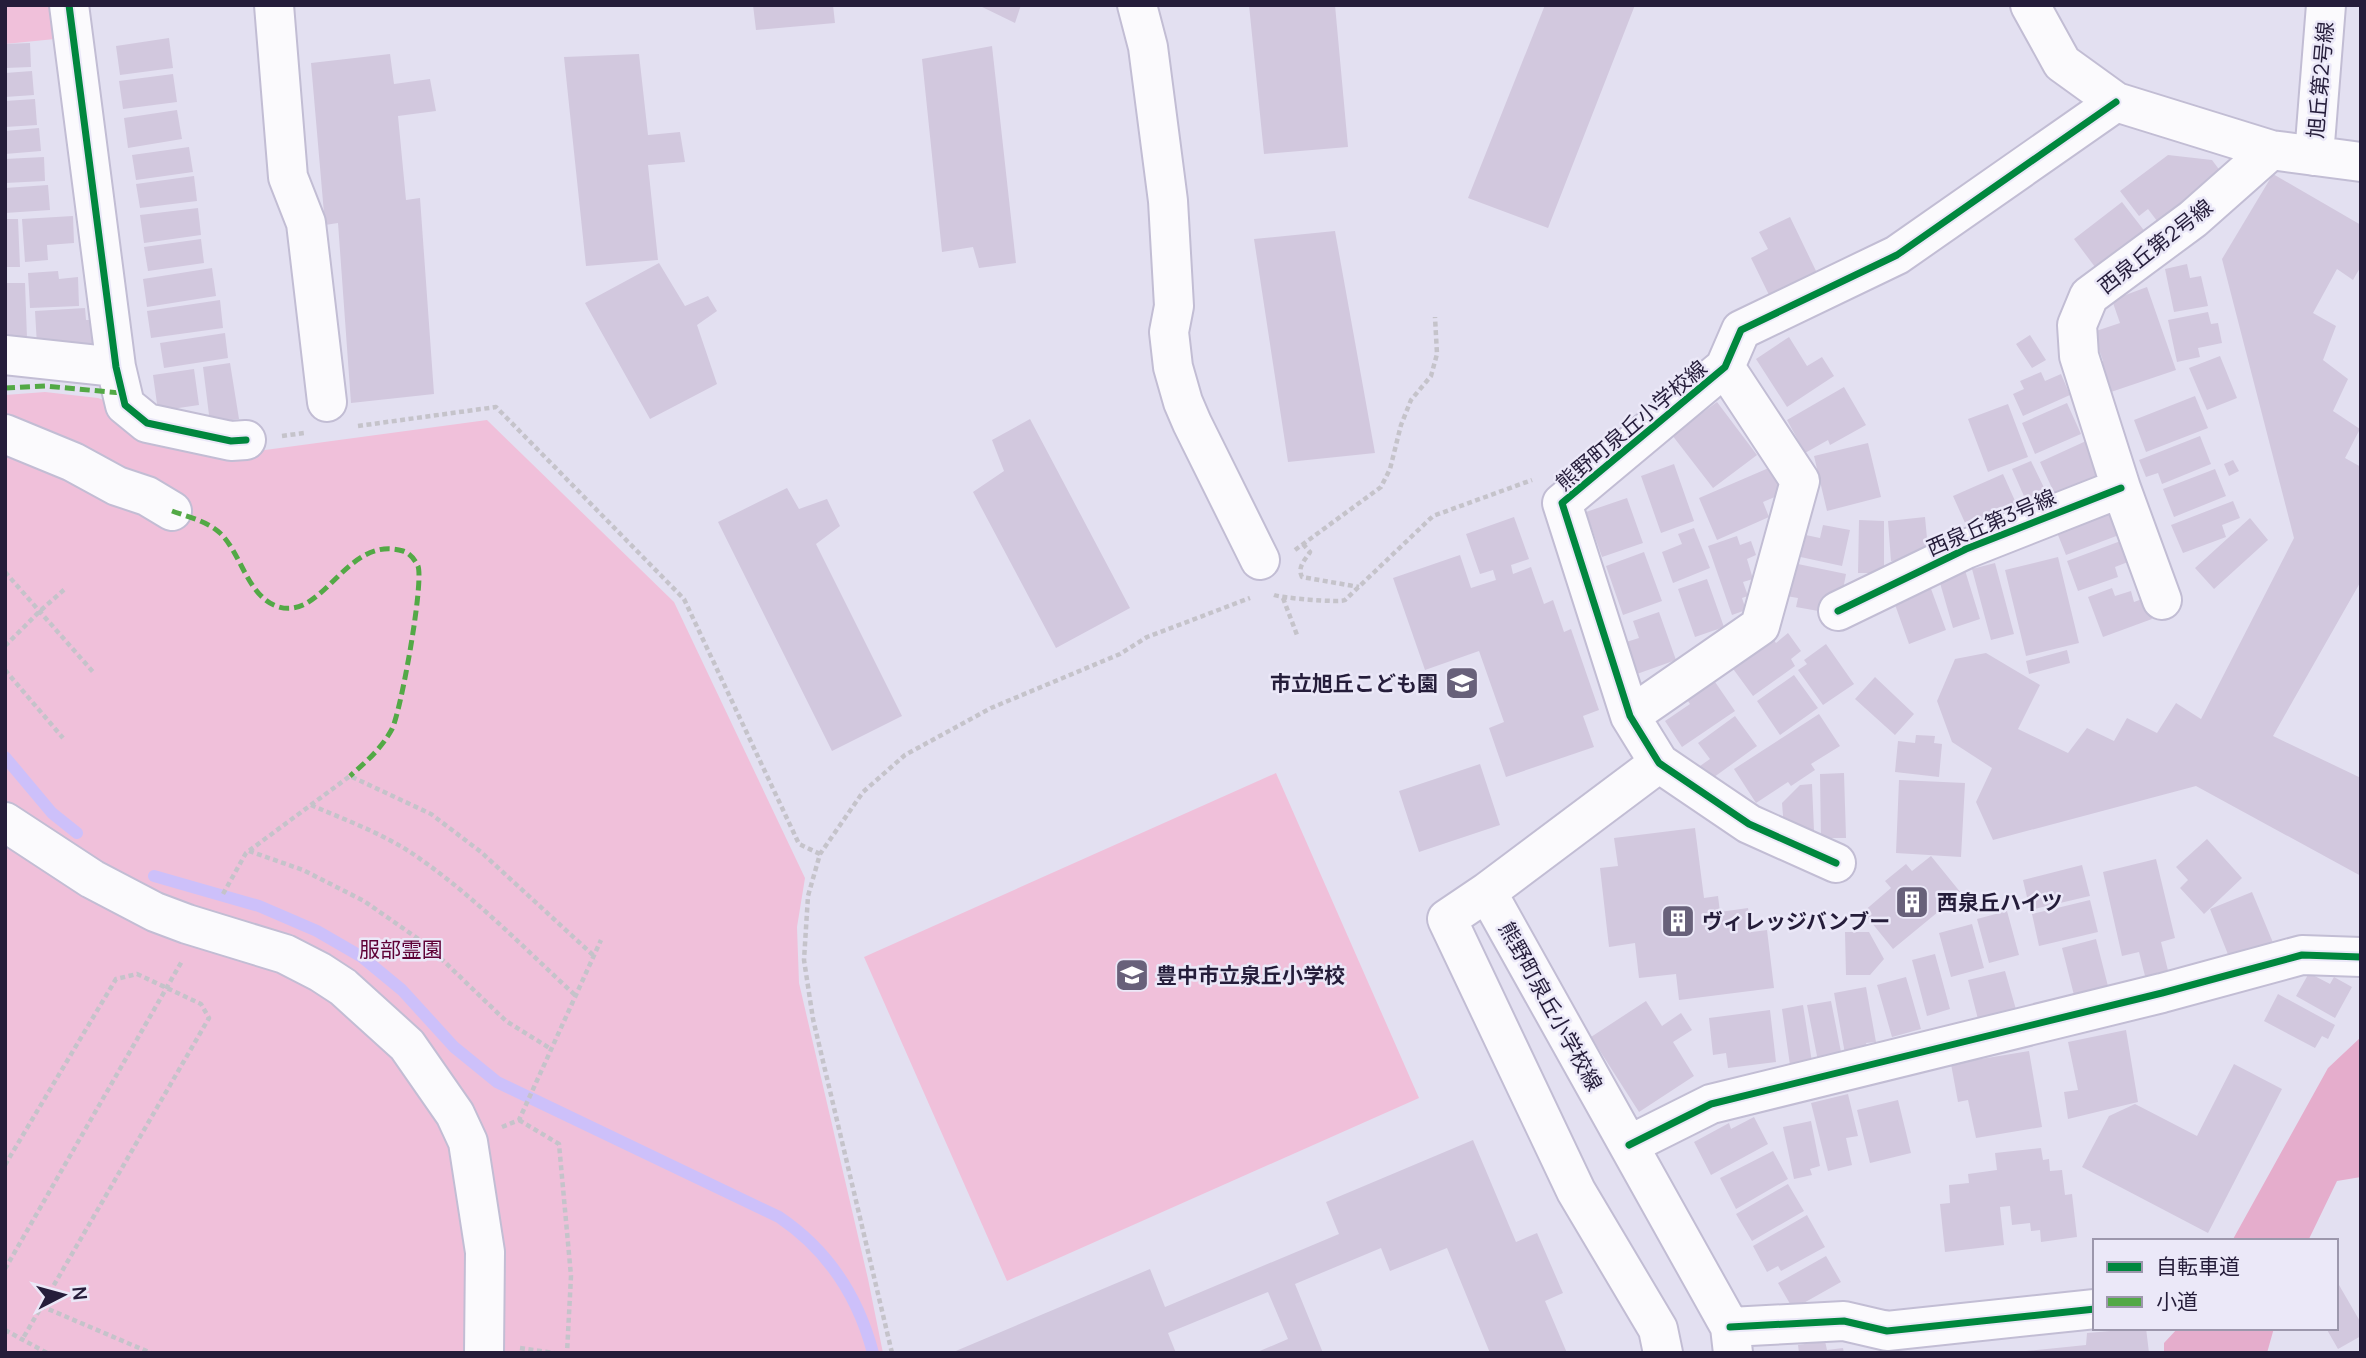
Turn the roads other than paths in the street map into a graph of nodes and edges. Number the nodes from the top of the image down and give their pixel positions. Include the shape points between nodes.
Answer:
1 (69, 5) edge
2 (274, 5) edge
3 (1138, 5) edge
4 (2030, 5) edge
5 (2326, 5) edge
6 (2116, 102) junction
7 (2271, 150) junction
8 (2314, 156) junction
9 (2361, 162) edge
10 (5, 355) edge
11 (116, 367) junction
12 (1726, 367) junction
13 (331, 420) road end
14 (5, 434) edge
15 (246, 440) road end
16 (2121, 488) junction
17 (172, 511) dead end
18 (1261, 582) road end
19 (2162, 600) dead end
20 (1838, 611) dead end
21 (1630, 716) junction
22 (1659, 763) junction
23 (5, 822) edge
24 (1836, 863) dead end
25 (1487, 892) junction
26 (2361, 957) edge
27 (1629, 1145) junction
28 (2093, 1309) edge
29 (1732, 1340) edge
30 (484, 1353) edge
31 (1663, 1353) edge

1 - 11 street
2 - 13 street via 288,177 306,223
3 - 18 street via 1148,47 1168,201 1173,367 1183,402
4 - 6 street via 2062,63
5 - 8 street, 旭丘第2号線
6 - 7 street
6 - 12 street, 熊野町泉丘小学校線 via 1897,255 1741,330
7 - 8 street
7 - 16 street, 西泉丘第2号線 via 2193,219 2089,296 2077,325 2078,356
8 - 9 street
10 - 11 street
11 - 15 street via 125,405 147,424
12 - 21 street, 熊野町泉丘小学校線 via 1562,503
12 - 21 street via 1800,481 1760,626
14 - 17 street
16 - 19 street, 西泉丘第2号線
16 - 20 street, 西泉丘第3号線 via 1966,549
21 - 22 street, 熊野町泉丘小学校線
22 - 24 street via 1749,824
22 - 25 street
23 - 30 street via 92,879 155,912 285,954 320,972 407,1045 455,1114 468,1142 485,1252
25 - 27 street, 熊野町泉丘小学校線
25 - 31 street via 1447,919 1576,1191 1658,1329
26 - 27 street via 2302,955 1711,1104
27 - 29 street, 熊野町泉丘小学校線
28 - 29 street via 1887,1331 1844,1321

